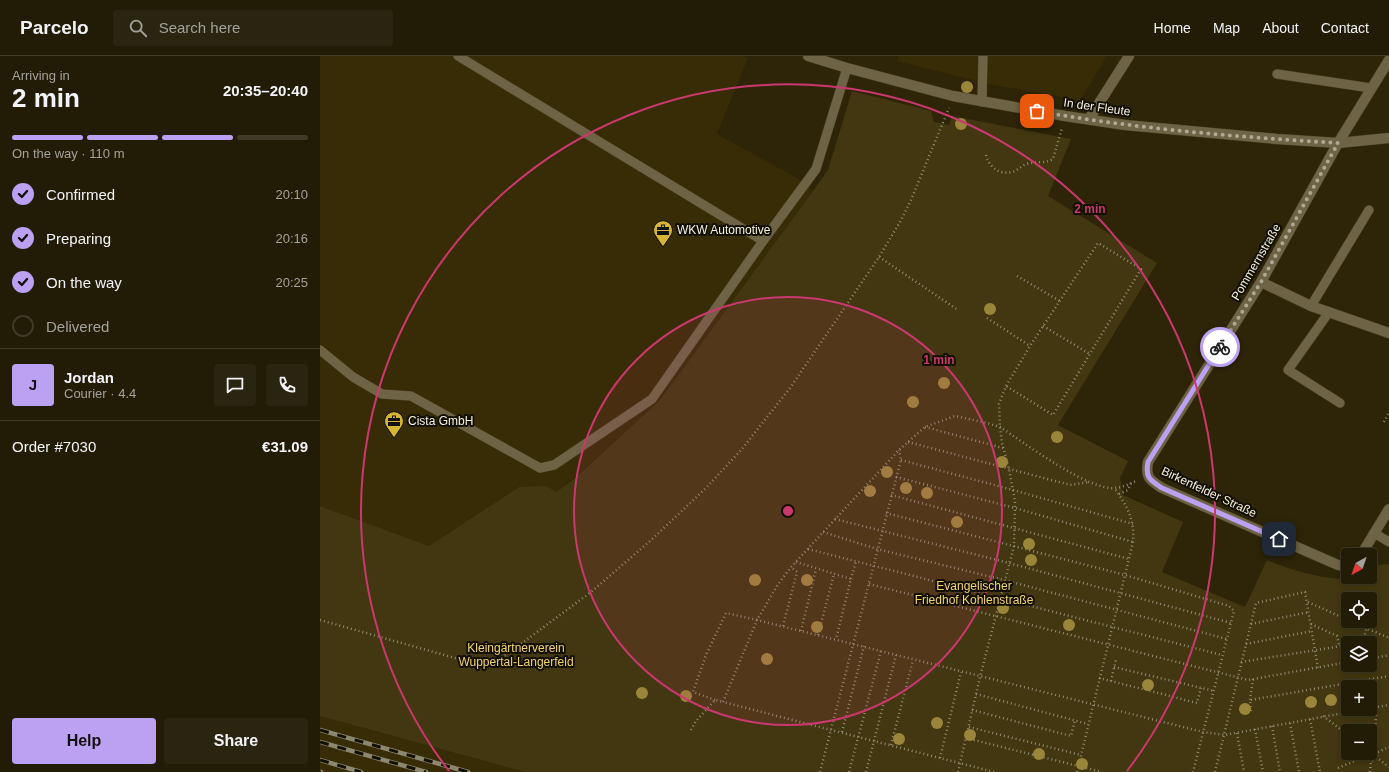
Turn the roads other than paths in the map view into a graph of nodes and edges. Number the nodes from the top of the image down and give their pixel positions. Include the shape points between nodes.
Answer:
1 (458, 56) edge
2 (808, 56) edge
3 (983, 56) edge
4 (1129, 56) edge
5 (1389, 60) edge
6 (847, 68) junction
7 (1276, 74) dead end
8 (1371, 88) junction
9 (982, 102) junction
10 (1089, 119) junction
11 (1389, 138) edge
12 (1338, 143) junction
13 (1369, 210) dead end
14 (763, 241) junction
15 (1261, 282) junction
16 (1311, 306) junction
17 (1329, 312) junction
18 (1389, 333) edge
19 (320, 350) edge
20 (1340, 403) dead end
21 (1148, 477) joint
22 (1389, 509) edge
23 (1374, 533) junction
24 (1389, 542) edge
25 (1365, 548) edge
26 (1341, 565) edge

1 - 14 lane
2 - 6 street, In der Fleute
3 - 9 lane
4 - 10 street
5 - 8 street, Pommernstraße
6 - 9 street, In der Fleute
6 - 14 lane via 816,169
7 - 8 lane
8 - 12 street, Pommernstraße
9 - 10 street, In der Fleute
10 - 12 street, In der Fleute via 1125,125
11 - 12 street, In der Fleute
12 - 15 street, Pommernstraße
13 - 16 lane
14 - 19 lane via 652,399 554,465 540,468 411,396 382,394 353,377
15 - 16 street
15 - 21 street, Pommernstraße via 1148,462
16 - 17 street
17 - 18 street
17 - 20 lane via 1288,370
21 - 26 street, Birkenfelder Straße via 1162,488
22 - 23 street
23 - 24 lane
23 - 25 street

